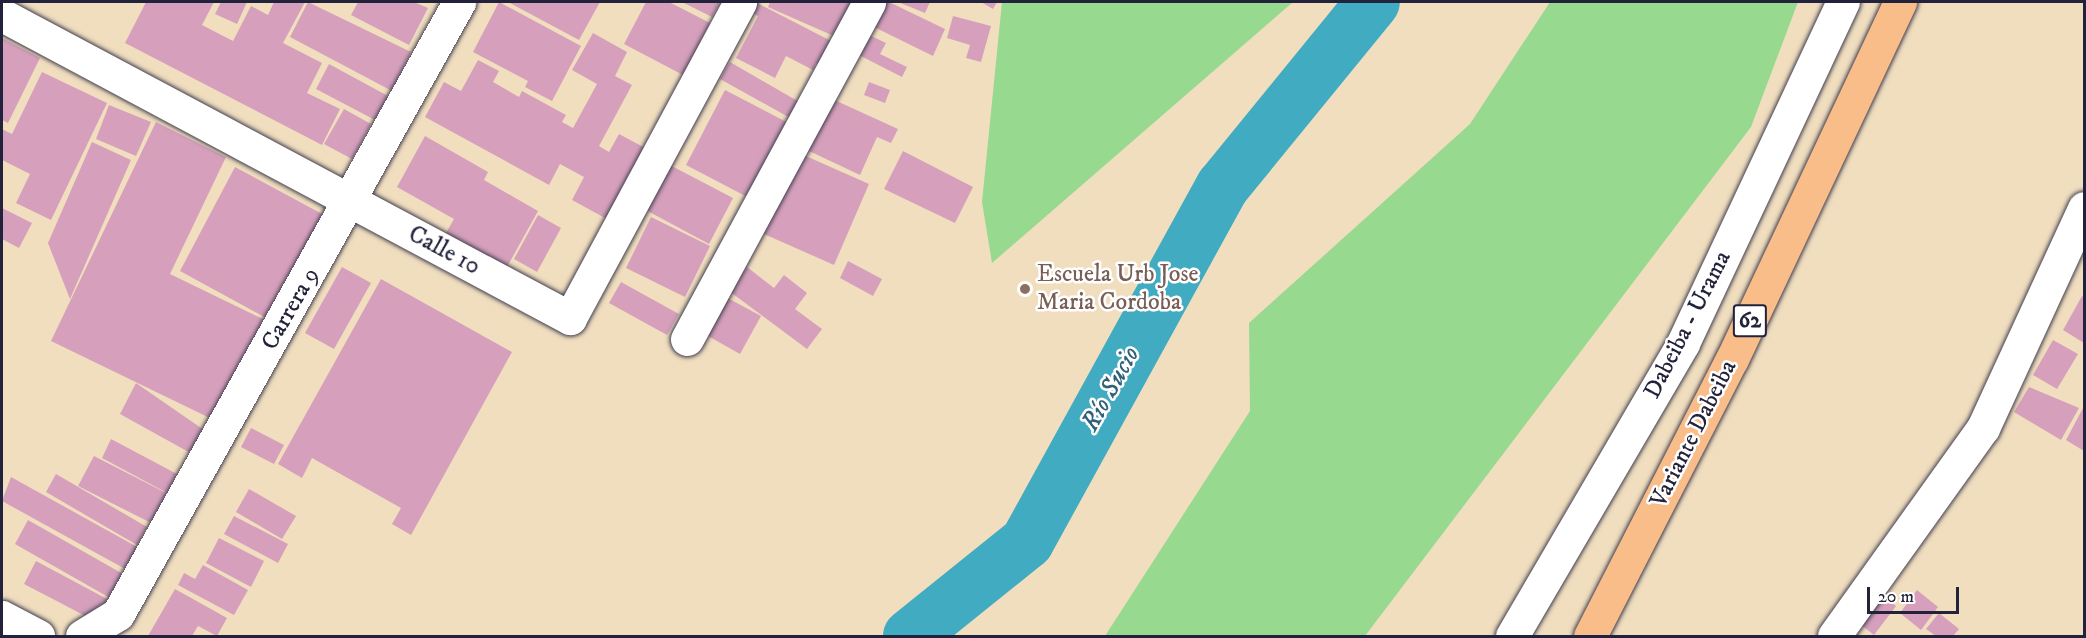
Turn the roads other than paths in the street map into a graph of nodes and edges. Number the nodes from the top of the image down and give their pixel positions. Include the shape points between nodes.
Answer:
1 (459, 2) edge
2 (740, 2) edge
3 (869, 2) edge
4 (1843, 2) edge
5 (1900, 2) edge
6 (2, 15) edge
7 (352, 201) junction
8 (2085, 208) edge
9 (687, 339) dead end
10 (2, 617) edge
11 (38, 636) edge
12 (82, 636) edge
13 (1512, 636) edge
14 (1590, 636) edge
15 (1834, 636) edge

1 - 7 street, Carrera 9
2 - 7 street, Calle 10 via 570,318
3 - 9 street
4 - 13 street, Dabeiba - Urama via 1683,343
5 - 14 highway, Variante Dabeiba / 62 via 1732,359
6 - 7 street, Calle 10
7 - 12 street, Carrera 9 via 118,614
8 - 15 street via 1983,428
10 - 11 street

